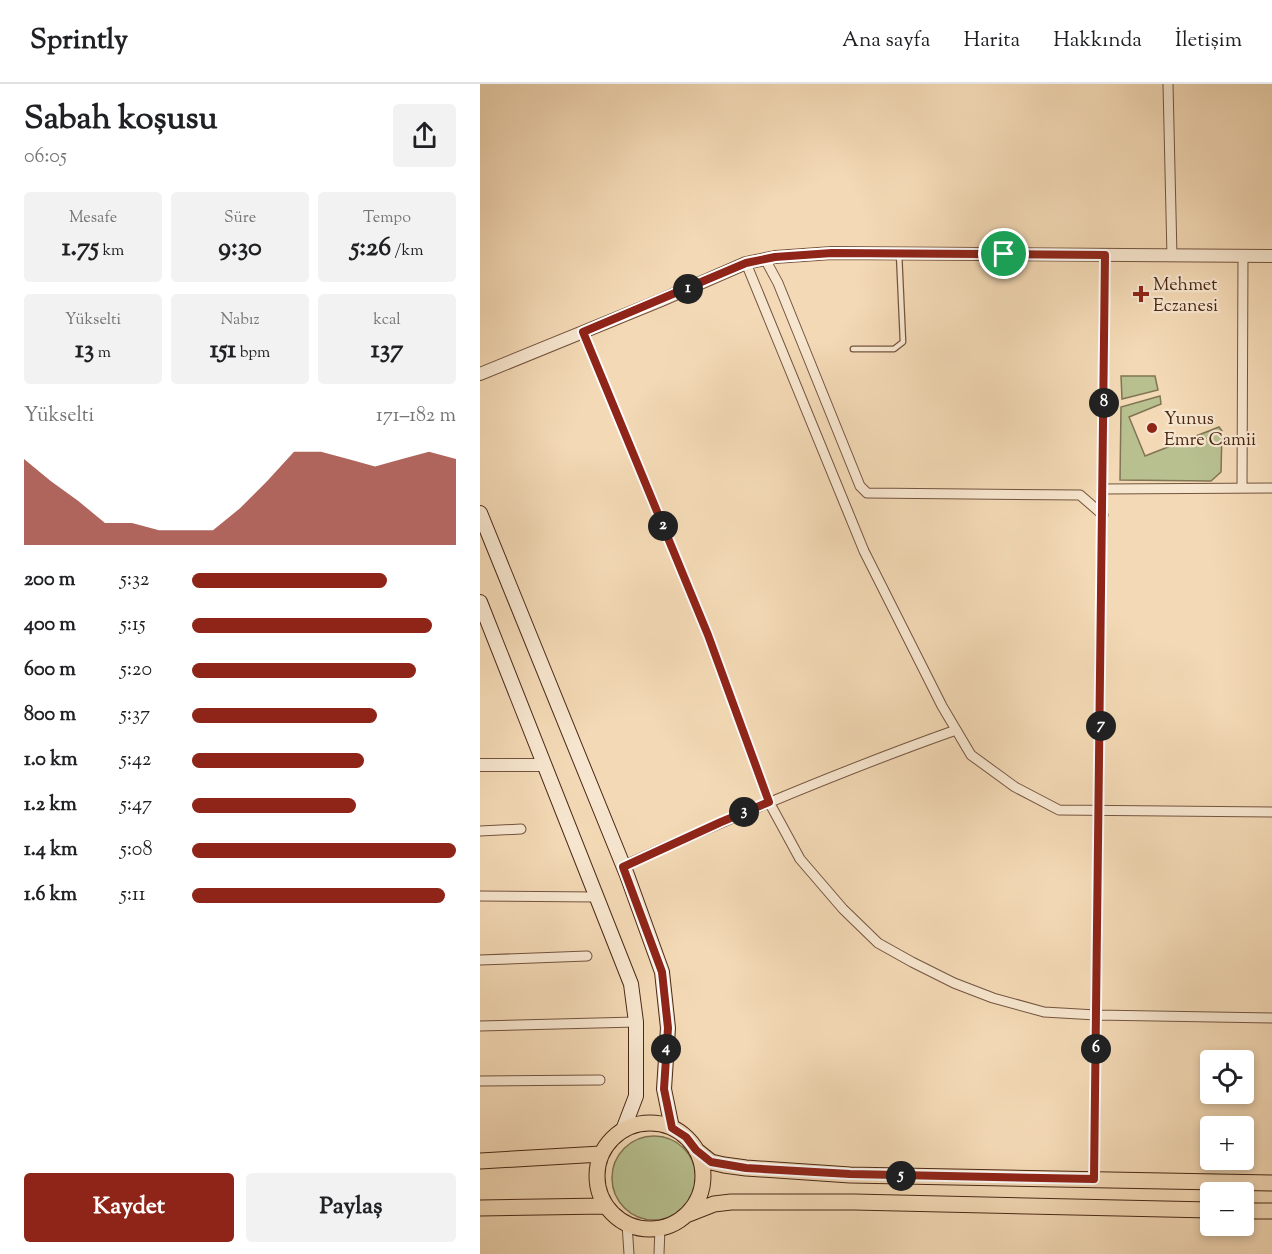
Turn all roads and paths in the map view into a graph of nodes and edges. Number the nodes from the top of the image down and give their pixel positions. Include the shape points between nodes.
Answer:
1 (1168, 84) edge
2 (899, 254) junction
3 (1105, 255) junction
4 (1172, 256) junction
5 (1243, 256) junction
6 (1272, 256) edge
7 (765, 259) junction
8 (746, 263) junction
9 (583, 332) junction
10 (853, 349) dead end
11 (480, 374) edge
12 (1242, 487) junction
13 (1272, 488) edge
14 (1104, 489) junction
15 (480, 513) edge
16 (1103, 515) junction
17 (480, 602) edge
18 (956, 730) junction
19 (480, 765) edge
20 (544, 765) junction
21 (769, 802) junction
22 (1100, 811) junction
23 (1272, 812) edge
24 (520, 829) dead end
25 (480, 831) edge
26 (623, 867) junction
27 (480, 896) edge
28 (596, 897) junction
29 (587, 956) dead end
30 (480, 960) edge
31 (1096, 1015) junction
32 (1272, 1018) edge
33 (636, 1022) junction
34 (480, 1026) edge
35 (600, 1080) dead end
36 (480, 1082) edge
37 (672, 1128) junction
38 (623, 1130) junction
39 (696, 1150) junction
40 (601, 1154) junction
41 (480, 1161) edge
42 (1094, 1179) junction
43 (1272, 1183) edge
44 (605, 1206) junction
45 (480, 1208) edge
46 (1200, 1210) edge
47 (1254, 1210) edge
48 (1272, 1211) edge
49 (686, 1215) junction
50 (627, 1224) junction
51 (660, 1228) junction
52 (629, 1254) edge
53 (659, 1254) edge

1 - 4 street
2 - 3 street
2 - 7 street via 832,253
2 - 10 lane via 903,342 894,349
3 - 4 street
3 - 14 street
4 - 5 street
5 - 6 street
5 - 12 street
7 - 8 street
7 - 16 street via 860,486 867,493 1080,495
8 - 9 street
8 - 18 street via 864,551
9 - 11 street
9 - 21 street via 708,635
12 - 13 street
12 - 14 street
14 - 16 street
15 - 26 main road
16 - 22 street
17 - 20 main road
18 - 21 street
18 - 22 street via 970,754 1016,787 1059,810
19 - 20 street
20 - 28 main road
21 - 26 street
21 - 31 street via 800,859 879,943 993,998 1044,1012
22 - 23 street
22 - 31 street
24 - 25 street
26 - 37 main road via 662,972 668,1028 664,1089
27 - 28 street
28 - 33 main road via 631,984
29 - 30 street
31 - 32 street
31 - 42 street
33 - 34 street
33 - 38 main road via 636,1096
35 - 36 street
37 - 38 main road via 656,1123
37 - 39 main road
38 - 40 main road
39 - 42 main road via 711,1162 746,1168
39 - 49 main road via 703,1182
40 - 41 main road
40 - 44 main road via 598,1189
42 - 43 main road
44 - 45 main road
44 - 50 main road
46 - 49 main road via 731,1202
47 - 48 main road
49 - 51 main road
50 - 51 main road via 635,1228
50 - 52 street
51 - 53 street

